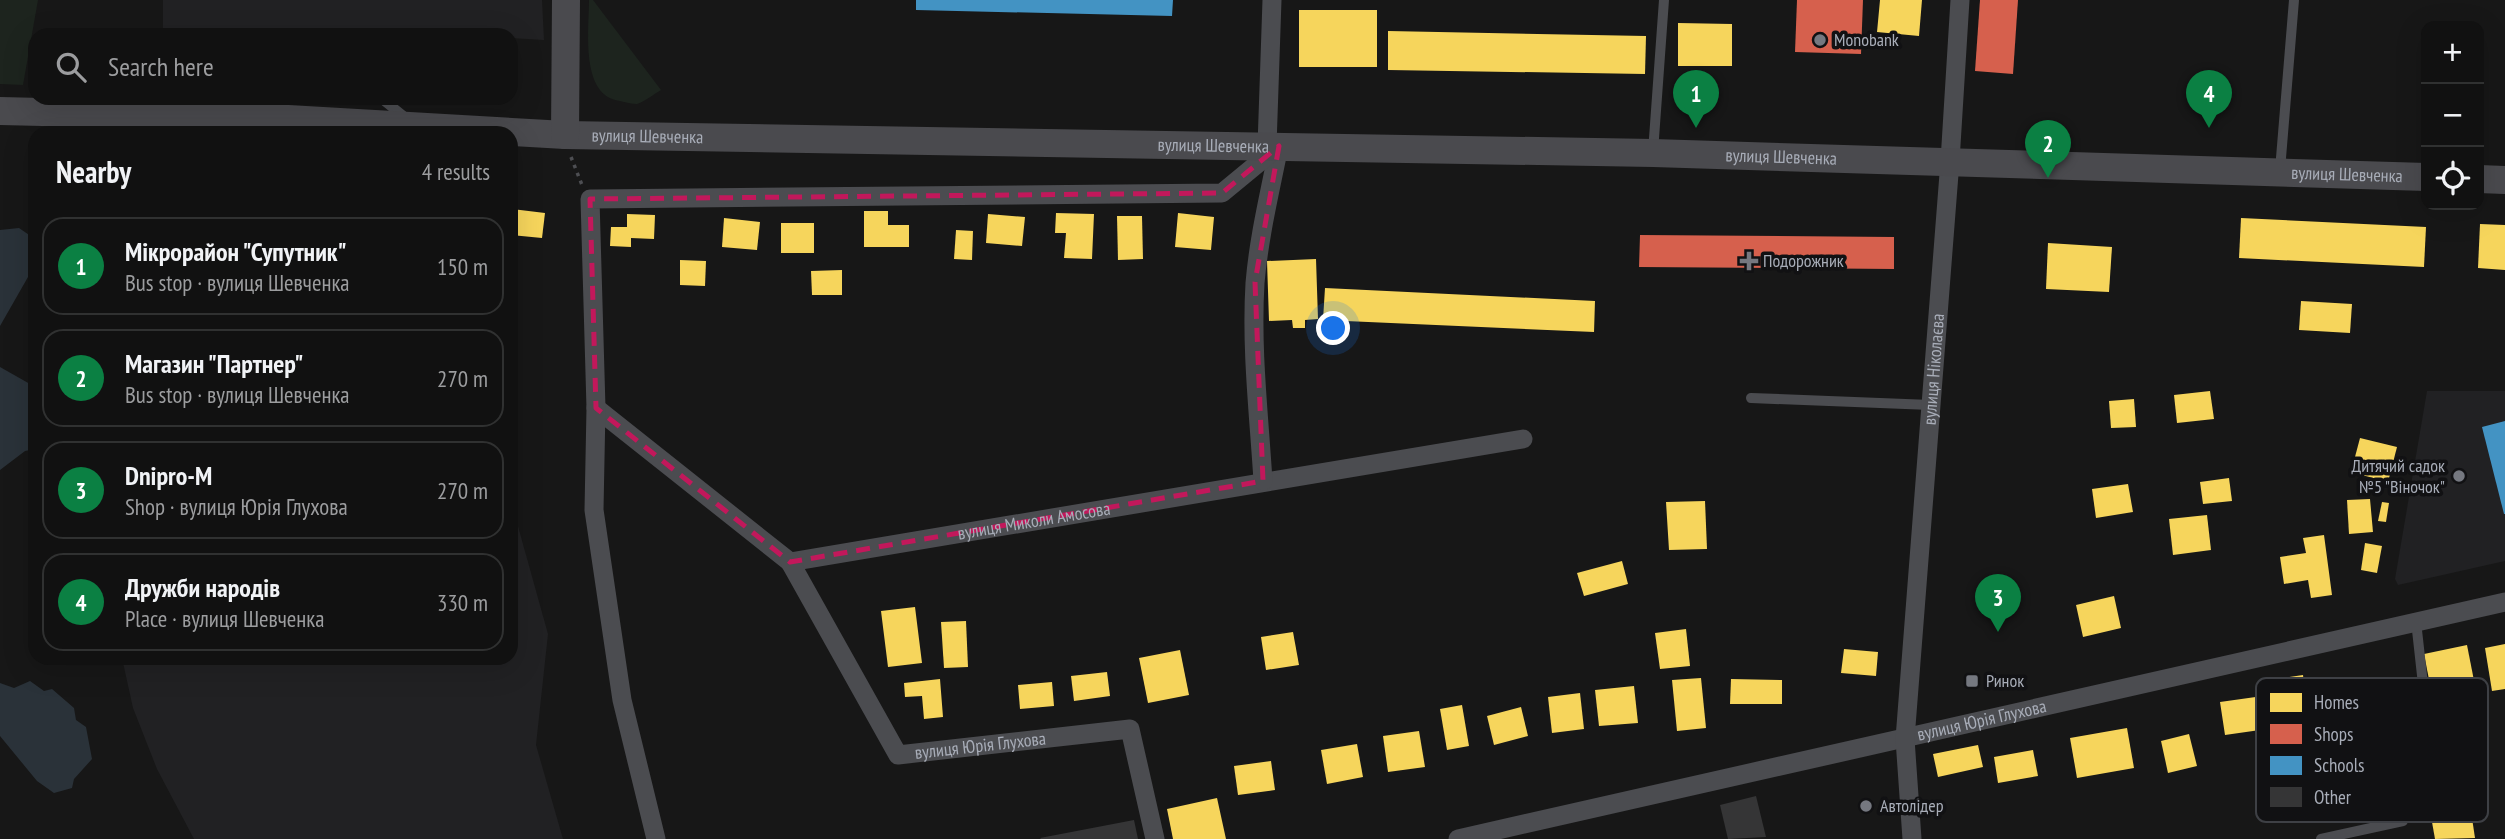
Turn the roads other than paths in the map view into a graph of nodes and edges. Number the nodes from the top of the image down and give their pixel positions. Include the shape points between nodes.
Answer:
1 (566, 0) edge
2 (1272, 0) edge
3 (1664, 0) edge
4 (1960, 0) edge
5 (2294, 0) edge
6 (390, 105) edge
7 (0, 111) edge
8 (415, 126) joint
9 (518, 132) edge
10 (565, 135) junction
11 (1273, 146) junction
12 (1653, 153) junction
13 (1951, 161) junction
14 (2279, 174) junction
15 (2421, 177) edge
16 (2484, 179) edge
17 (2505, 180) edge
18 (1751, 398) dead end
19 (1931, 405) junction
20 (596, 408) junction
21 (1523, 439) dead end
22 (1263, 481) junction
23 (790, 562) junction
24 (2505, 602) edge
25 (2416, 621) junction
26 (2422, 678) edge
27 (1905, 738) junction
28 (2398, 822) edge
29 (656, 839) edge
30 (1155, 839) edge
31 (1458, 839) edge
32 (1912, 839) edge
33 (2321, 839) edge

1 - 10 main road
2 - 11 street
3 - 12 lane
4 - 13 street, вулиця Ніколаєва
5 - 14 lane
6 - 8 lane
7 - 8 main road, вулиця Шевченка via 128,110
9 - 10 main road, вулиця Шевченка
10 - 11 main road, вулиця Шевченка
11 - 12 main road, вулиця Шевченка
11 - 20 street via 1222,193 590,199
11 - 22 street via 1255,282
12 - 13 main road, вулиця Шевченка
13 - 14 main road, вулиця Шевченка
13 - 19 street, вулиця Ніколаєва
14 - 15 main road, вулиця Шевченка
16 - 17 main road
18 - 19 lane
19 - 27 street, вулиця Ніколаєва
20 - 23 street
20 - 29 street via 594,510 607,610 622,700
21 - 22 street, вулиця Миколи Амосова
22 - 23 street, вулиця Миколи Амосова
23 - 30 street, вулиця Юрія Глухова via 898,755 1130,729
24 - 25 street, вулиця Юрія Глухова
25 - 26 lane
25 - 27 street, вулиця Юрія Глухова
27 - 31 street, вулиця Юрія Глухова
27 - 32 street, вулиця Ніколаєва
28 - 33 lane

